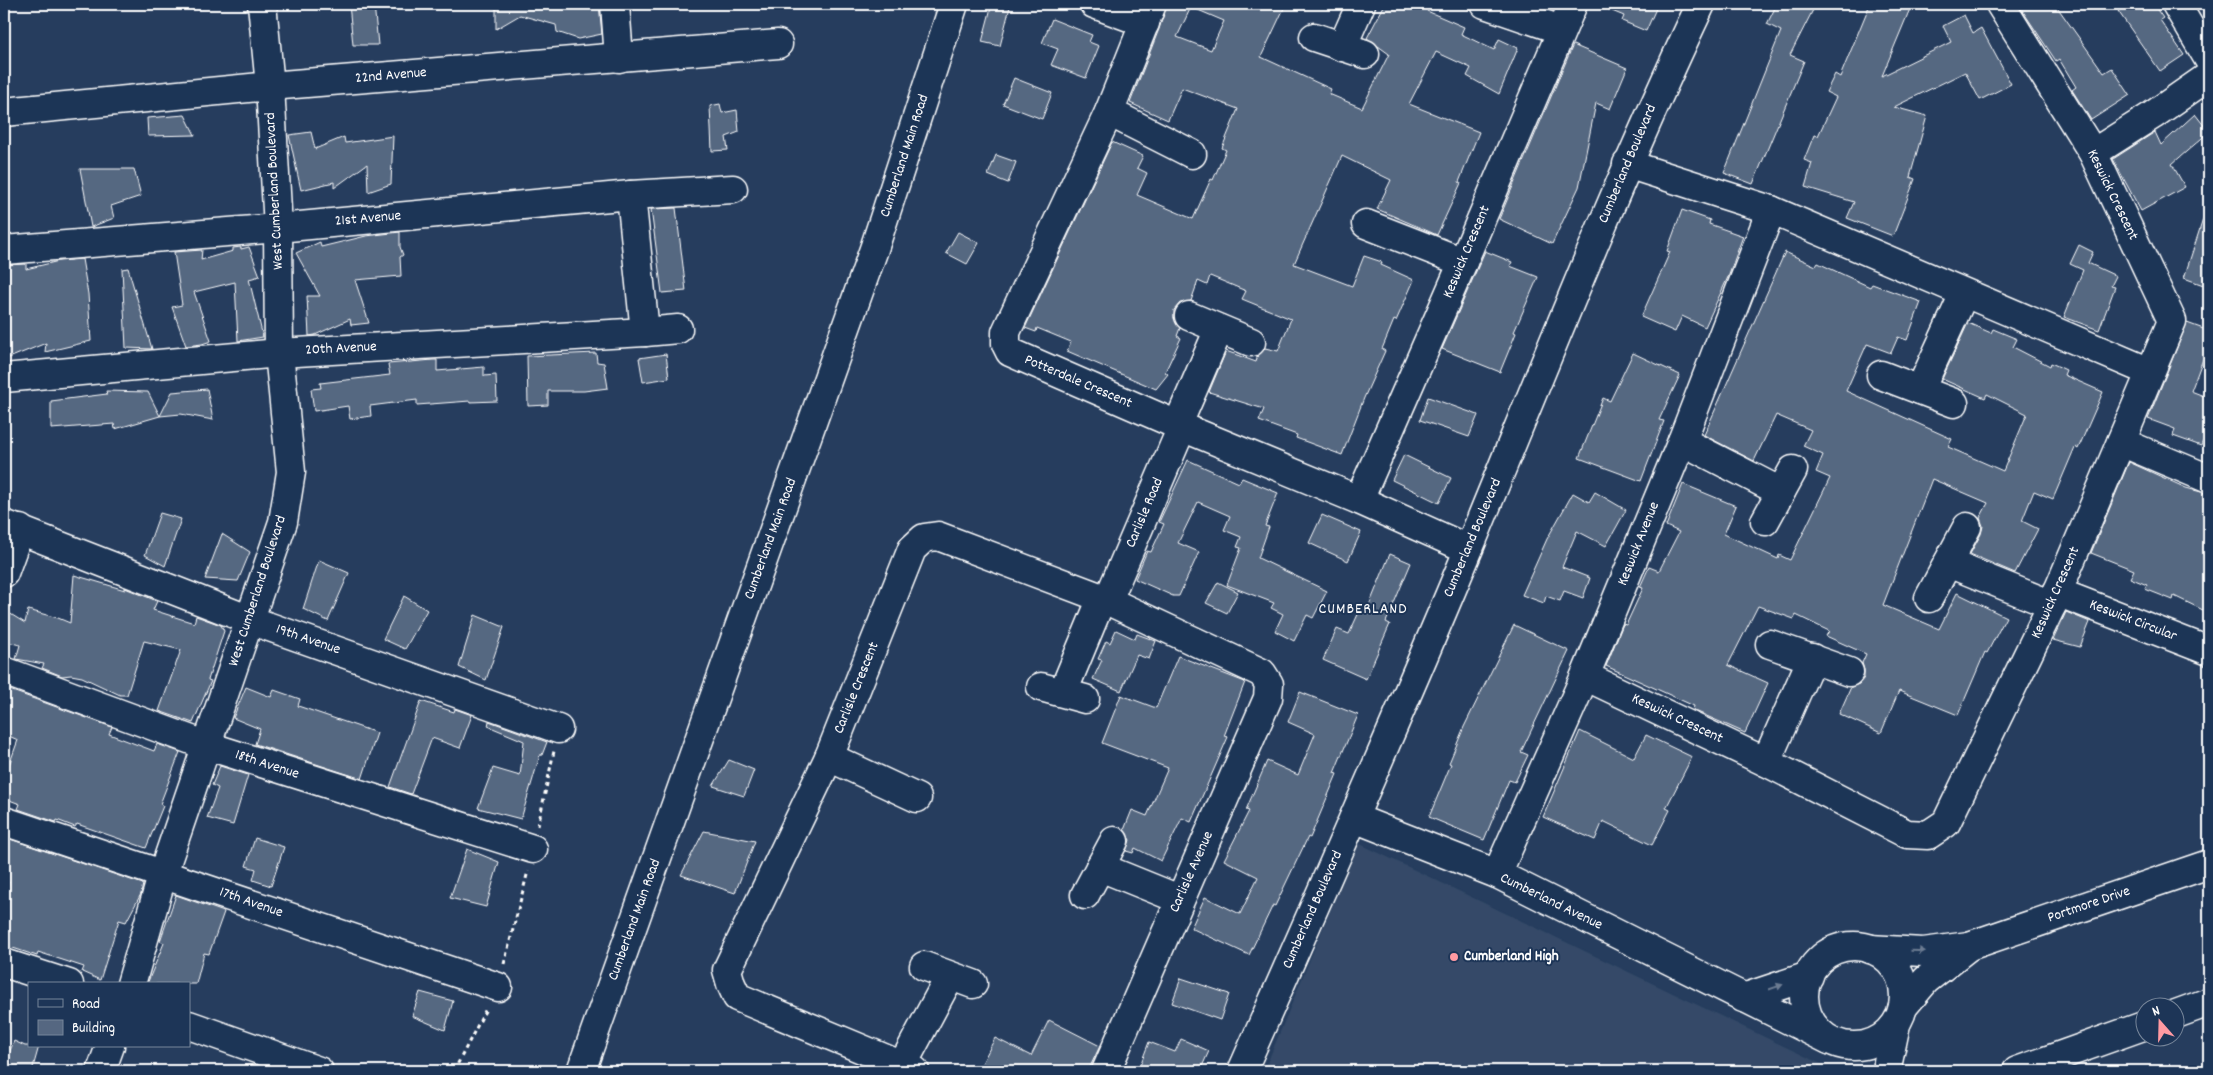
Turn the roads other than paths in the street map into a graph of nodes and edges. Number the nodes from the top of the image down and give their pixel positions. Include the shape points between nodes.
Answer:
1 (262, 4) edge
2 (614, 4) edge
3 (954, 4) edge
4 (1094, 4) edge
5 (1360, 4) edge
6 (1485, 4) edge
7 (1572, 4) edge
8 (1701, 4) edge
9 (2000, 4) edge
10 (2176, 4) edge
11 (1148, 14) edge
12 (1561, 30) junction
13 (1314, 37) dead end
14 (778, 44) dead end
15 (619, 58) junction
16 (2209, 60) edge
17 (2209, 76) edge
18 (270, 86) junction
19 (4, 112) edge
20 (1109, 112) junction
21 (2093, 153) junction
22 (1192, 154) dead end
23 (1627, 164) junction
24 (733, 189) dead end
25 (630, 195) junction
26 (1770, 210) junction
27 (1366, 224) dead end
28 (278, 228) junction
29 (4, 250) edge
30 (1463, 262) junction
31 (1964, 294) junction
32 (1189, 316) dead end
33 (678, 328) dead end
34 (1219, 329) junction
35 (644, 332) junction
36 (1251, 342) dead end
37 (279, 353) junction
38 (2150, 372) junction
39 (1881, 375) dead end
40 (4, 378) edge
41 (1920, 390) junction
42 (1954, 403) dead end
43 (1180, 426) junction
44 (1682, 441) junction
45 (2121, 442) junction
46 (2209, 479) edge
47 (1360, 500) junction
48 (1765, 522) dead end
49 (12, 526) edge
50 (1967, 527) dead end
51 (1468, 550) junction
52 (1948, 563) junction
53 (4, 573) edge
54 (1929, 598) dead end
55 (2054, 598) junction
56 (1105, 599) junction
57 (250, 620) junction
58 (1770, 644) dead end
59 (2209, 651) edge
60 (1812, 658) junction
61 (4, 671) edge
62 (1848, 672) dead end
63 (1262, 673) joint
64 (1585, 676) junction
65 (1063, 693) dead end
66 (558, 728) road end
67 (205, 745) junction
68 (829, 757) junction
69 (1766, 762) junction
70 (919, 798) dead end
71 (1354, 818) junction
72 (4, 821) edge
73 (1114, 841) dead end
74 (533, 849) road end
75 (2209, 864) edge
76 (1100, 867) junction
77 (163, 873) junction
78 (1497, 874) junction
79 (1085, 895) dead end
80 (1179, 899) junction
81 (1969, 946) junction
82 (1869, 949) junction
83 (4, 963) edge
84 (924, 966) dead end
85 (1808, 976) junction
86 (63, 982) edge
87 (133, 982) edge
88 (498, 987) road end
89 (1743, 998) junction
90 (2209, 1002) edge
91 (2186, 1010) edge
92 (1900, 1016) junction
93 (190, 1025) edge
94 (2136, 1029) edge
95 (1838, 1043) junction
96 (109, 1048) edge
97 (898, 1067) edge
98 (585, 1070) edge
99 (101, 1071) edge
100 (319, 1071) edge
101 (1106, 1071) edge
102 (1242, 1071) edge
103 (1873, 1071) edge
104 (1888, 1071) edge
105 (2017, 1071) edge

1 - 18 street, West Cumberland Boulevard
2 - 15 street
3 - 98 street, Cumberland Main Road via 871,259
4 - 11 street
5 - 13 street via 1354,51
6 - 12 street
7 - 12 street, Keswick Crescent
8 - 23 street, Cumberland Boulevard
9 - 21 street, Keswick Crescent
10 - 16 street
11 - 20 street, Potterdale Crescent
12 - 30 street, Keswick Crescent
14 - 15 street, 22nd Avenue
15 - 18 street, 22nd Avenue
17 - 21 street
18 - 19 street, 22nd Avenue
18 - 28 street, West Cumberland Boulevard
20 - 22 street
20 - 43 street, Potterdale Crescent via 1006,332 1006,344 1017,356
21 - 38 street, Keswick Crescent via 2172,321
23 - 26 street
23 - 51 street, Cumberland Boulevard
24 - 25 street, 21st Avenue
25 - 28 street, 21st Avenue
25 - 35 street
26 - 31 street
26 - 44 street, Keswick Avenue
27 - 30 street
28 - 29 street, 21st Avenue
28 - 37 street, West Cumberland Boulevard
30 - 47 street, Keswick Crescent
31 - 38 street
31 - 41 street
32 - 34 street
33 - 35 street, 20th Avenue
34 - 36 street
34 - 43 street, Carlisle Road
35 - 37 street, 20th Avenue
37 - 40 street, 20th Avenue
37 - 57 street, West Cumberland Boulevard via 291,472 284,522
38 - 45 street, Keswick Crescent
39 - 41 street
41 - 42 street
43 - 47 street, Potterdale Crescent
43 - 56 street, Carlisle Road
44 - 48 street via 1787,481
44 - 64 street, Keswick Avenue
45 - 46 street
45 - 55 street, Keswick Crescent
47 - 51 street, Potterdale Crescent
49 - 53 street
49 - 57 street, 19th Avenue
50 - 52 street
51 - 71 street, Cumberland Boulevard
52 - 54 street
52 - 55 street, Keswick Circular
55 - 59 street, Keswick Circular
55 - 69 street, Keswick Crescent via 1946,824 1928,835 1908,834
56 - 63 street, Carlisle Crescent
56 - 65 street, Carlisle Road
56 - 68 street, Carlisle Crescent via 938,536 924,538 912,549
57 - 66 street, 19th Avenue
57 - 67 street, West Cumberland Boulevard
58 - 60 street
60 - 62 street
60 - 69 street
61 - 67 street, 18th Avenue
63 - 80 street, Carlisle Avenue via 1269,684 1268,698
64 - 69 street, Keswick Crescent
64 - 78 street, Keswick Avenue
67 - 74 street, 18th Avenue
67 - 77 street, West Cumberland Boulevard
68 - 70 street
68 - 97 street, Carlisle Crescent via 727,970 737,997
71 - 78 street, Cumberland Avenue
71 - 102 street, Cumberland Boulevard
72 - 77 street, 17th Avenue
73 - 76 street
75 - 81 street, Portmore Drive
76 - 79 street
76 - 80 street
77 - 87 street, West Cumberland Boulevard
77 - 88 street, 17th Avenue
78 - 89 street, Cumberland Avenue
80 - 101 street, Carlisle Avenue
82 -> 81 street, Portmore Drive via 1922,952
81 - 92 street, Portmore Drive via 1926,980
82 - 85 street via 1852,946 1834,951 1819,961
82 - 92 street via 1886,957 1898,971 1904,989
83 - 86 street
84 - 97 street via 961,980
89 -> 85 street
85 - 95 street via 1804,994 1807,1012 1815,1028
89 - 95 street, Cumberland Avenue
90 - 91 street
92 - 95 street via 1882,1038 1865,1045
92 - 104 street
93 - 100 street
94 - 105 street
95 - 103 street, Cumberland Avenue
96 - 99 street

